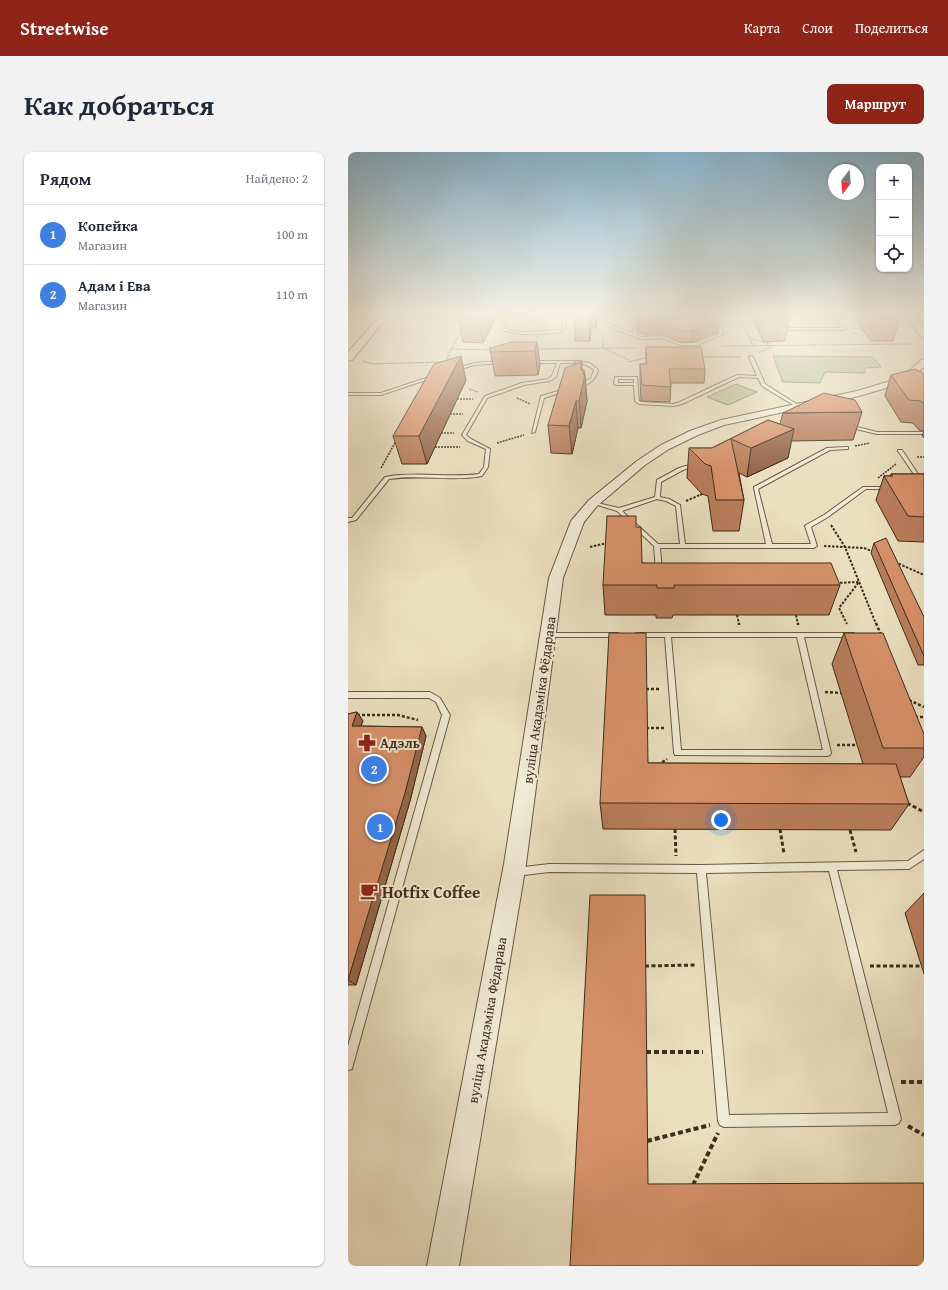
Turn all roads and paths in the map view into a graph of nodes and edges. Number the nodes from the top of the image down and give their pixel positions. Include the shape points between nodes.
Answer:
1 (464, 367) edge
2 (557, 367) edge
3 (592, 367) edge
4 (755, 367) edge
5 (919, 367) edge
6 (448, 372) edge
7 (441, 374) edge
8 (759, 377) junction
9 (636, 384) junction
10 (348, 394) edge
11 (454, 399) edge
12 (485, 400) junction
13 (799, 410) junction
14 (843, 424) edge
15 (534, 432) joint
16 (924, 433) edge
17 (397, 439) edge
18 (499, 441) dead end
19 (871, 442) dead end
20 (432, 447) dead end
21 (460, 447) dead end
22 (846, 448) joint
23 (900, 451) dead end
24 (905, 457) junction
25 (702, 461) edge
26 (387, 478) junction
27 (924, 487) edge
28 (865, 488) junction
29 (896, 488) edge
30 (917, 488) edge
31 (702, 494) dead end
32 (657, 498) junction
33 (593, 503) junction
34 (678, 505) junction
35 (619, 510) junction
36 (826, 516) junction
37 (348, 520) edge
38 (612, 542) edge
39 (769, 545) junction
40 (657, 546) junction
41 (683, 546) junction
42 (814, 546) junction
43 (590, 547) dead end
44 (845, 547) junction
45 (878, 554) edge
46 (891, 560) edge
47 (924, 575) edge
48 (659, 580) edge
49 (859, 582) junction
50 (832, 583) edge
51 (549, 635) junction
52 (623, 635) edge
53 (630, 635) edge
54 (668, 635) junction
55 (800, 635) junction
56 (852, 635) joint
57 (883, 641) edge
58 (348, 695) edge
59 (906, 699) edge
60 (924, 707) edge
61 (355, 715) edge
62 (924, 717) edge
63 (418, 720) dead end
64 (916, 723) edge
65 (825, 745) junction
66 (857, 745) dead end
67 (678, 753) junction
68 (653, 768) edge
69 (904, 802) edge
70 (924, 812) edge
71 (675, 829) edge
72 (780, 829) edge
73 (850, 830) edge
74 (924, 854) edge
75 (832, 866) junction
76 (859, 866) junction
77 (786, 867) junction
78 (677, 868) junction
79 (701, 869) junction
80 (513, 873) junction
81 (710, 965) junction
82 (645, 966) edge
83 (857, 966) junction
84 (921, 966) dead end
85 (646, 1052) edge
86 (718, 1052) junction
87 (348, 1065) edge
88 (886, 1081) junction
89 (924, 1082) edge
90 (895, 1119) junction
91 (724, 1121) junction
92 (924, 1135) edge
93 (647, 1141) edge
94 (693, 1185) edge
95 (443, 1266) edge

1 - 6 lane
2 - 12 lane via 554,377 549,380 523,384 486,397
3 - 15 lane via 596,374 590,381 579,387 542,397
4 - 8 lane
5 - 13 street, вуліца Акадэміка Фёдарава via 899,382
7 - 10 lane via 381,394
8 - 9 lane via 738,376 674,405 640,403 637,401
8 - 13 lane via 763,385
9 - 9 lane via 616,384 616,378 636,378
11 - 12 path
12 - 26 lane via 464,435 471,442 482,444 488,449 486,467 480,475 399,475
13 - 33 street, вуліца Акадэміка Фёдарава via 721,422 680,440 641,463
14 - 16 lane via 877,433
15 - 18 path
17 - 26 path via 379,472
19 - 22 path
20 - 21 path
22 - 39 lane via 829,449 756,488
23 - 24 lane
24 - 27 lane
24 - 28 path
25 - 32 lane via 681,468 659,481
26 - 37 lane via 362,511 354,519
27 - 30 lane
28 - 29 lane
28 - 36 lane
31 - 34 path
32 - 34 lane
32 - 35 lane
33 - 35 lane
33 - 51 street, вуліца Акадэміка Фёдарава via 578,521 556,578
34 - 41 lane
35 - 40 lane
36 - 42 lane via 808,526
36 - 44 path
38 - 43 path
39 - 41 lane
39 - 42 lane
40 - 41 lane
40 - 48 lane
42 - 44 path
44 - 45 path via 864,548
44 - 49 path
46 - 47 path
49 - 50 path
49 - 56 path via 839,608
49 - 57 path
51 - 52 lane
51 - 80 street, вуліца Акадэміка Фёдарава
53 - 54 lane
54 - 55 lane
54 - 67 lane
55 - 56 lane
55 - 65 lane
58 - 87 lane via 430,695 438,700 446,715
59 - 60 path
61 - 63 path via 398,715
62 - 64 path via 913,716
65 - 66 path
65 - 67 lane via 827,753
67 - 68 path
69 - 70 path
71 - 78 path
72 - 77 path
73 - 76 path
74 - 76 lane via 909,864
75 - 76 lane
75 - 77 lane
75 - 83 lane
77 - 79 lane
78 - 79 lane
78 - 80 lane via 549,868
79 - 81 lane
80 - 95 street, вуліца Акадэміка Фёдарава
81 - 82 path
81 - 86 lane
83 - 84 path
83 - 88 lane
85 - 86 path
86 - 91 lane
88 - 89 path
88 - 90 lane
90 - 91 lane
90 - 92 path
91 - 93 path
91 - 94 path

